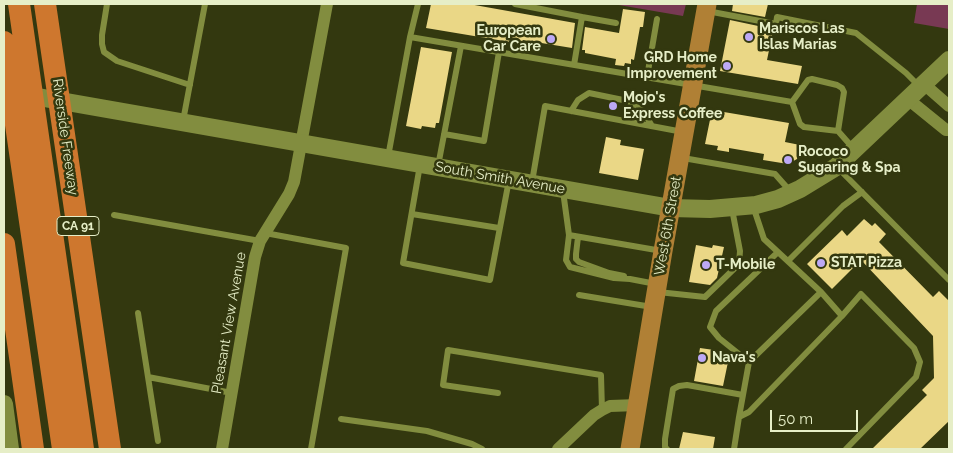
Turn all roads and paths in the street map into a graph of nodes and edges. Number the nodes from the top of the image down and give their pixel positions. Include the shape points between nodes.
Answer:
1 (19, 4) edge
2 (45, 4) edge
3 (107, 4) edge
4 (204, 4) edge
5 (327, 4) edge
6 (418, 4) edge
7 (515, 4) edge
8 (948, 4) edge
9 (707, 7) edge
10 (949, 8) edge
11 (582, 17) junction
12 (657, 19) dead end
13 (616, 23) dead end
14 (410, 37) junction
15 (4, 42) edge
16 (461, 46) junction
17 (499, 52) junction
18 (949, 60) edge
19 (574, 65) junction
20 (647, 77) junction
21 (693, 84) junction
22 (190, 85) junction
23 (4, 91) edge
24 (918, 91) junction
25 (792, 102) junction
26 (949, 106) edge
27 (571, 111) junction
28 (183, 123) junction
29 (652, 126) junction
30 (838, 130) junction
31 (949, 130) edge
32 (684, 132) junction
33 (444, 134) junction
34 (302, 144) junction
35 (854, 150) junction
36 (388, 158) junction
37 (680, 158) junction
38 (429, 165) junction
39 (836, 166) junction
40 (509, 179) junction
41 (531, 183) junction
42 (562, 189) junction
43 (862, 192) junction
44 (792, 193) junction
45 (753, 205) junction
46 (671, 208) junction
47 (732, 208) junction
48 (412, 214) junction
49 (114, 215) dead end
50 (499, 228) junction
51 (570, 235) junction
52 (262, 237) junction
53 (578, 237) junction
54 (4, 244) edge
55 (663, 251) junction
56 (778, 252) junction
57 (788, 261) junction
58 (630, 279) junction
59 (949, 280) edge
60 (820, 292) junction
61 (656, 294) junction
62 (579, 295) dead end
63 (138, 313) dead end
64 (842, 316) junction
65 (749, 362) junction
66 (148, 377) junction
67 (232, 393) junction
68 (498, 393) dead end
69 (743, 395) junction
70 (4, 404) edge
71 (638, 405) junction
72 (602, 410) junction
73 (739, 417) junction
74 (341, 418) dead end
75 (158, 441) dead end
76 (10, 449) edge
77 (33, 449) edge
78 (63, 449) edge
79 (83, 449) edge
80 (110, 449) edge
81 (222, 449) edge
82 (311, 449) edge
83 (482, 449) edge
84 (558, 449) edge
85 (630, 449) edge
86 (667, 449) edge
87 (734, 449) edge
88 (846, 449) edge

1 - 79 highway
2 - 80 highway, Riverside Freeway / CA 91
3 - 22 lane via 102,35 104,52 117,61
4 - 22 lane
5 - 34 street, Pleasant View Avenue
6 - 14 lane
7 - 11 lane
8 - 10 path
9 - 21 main road, West 6th Street
9 - 24 lane via 776,24 778,17 856,33 906,73
11 - 13 lane
11 - 19 lane
12 - 20 lane
14 - 16 lane
14 - 36 lane
15 - 78 highway
16 - 17 lane
16 - 33 lane
17 - 19 lane
17 - 33 lane via 484,141
18 - 24 main road, South Smith Avenue
19 - 20 lane
20 - 21 lane
21 - 25 lane
21 - 32 main road, West 6th Street
22 - 28 lane
23 - 28 main road, South Smith Avenue
24 - 26 street
24 - 31 street
24 - 35 main road, South Smith Avenue
25 - 30 lane via 804,127
25 - 30 lane via 808,80 838,85 844,99
27 - 29 lane
27 - 29 lane via 589,92 628,101 643,111
27 - 41 lane via 545,106
28 - 34 main road, South Smith Avenue
29 - 32 lane
30 - 35 lane
32 - 37 main road, West 6th Street
33 - 38 lane
34 - 36 main road, South Smith Avenue
34 - 52 street, Pleasant View Avenue via 292,189
35 - 39 main road, South Smith Avenue
36 - 38 main road, South Smith Avenue
37 - 44 lane via 774,174
37 - 46 main road, West 6th Street
38 - 40 main road, South Smith Avenue
38 - 48 lane
39 - 43 lane
39 - 44 main road, South Smith Avenue
40 - 41 main road, South Smith Avenue
40 - 50 lane
41 - 42 main road, South Smith Avenue
42 - 46 main road, South Smith Avenue
42 - 51 lane
43 - 57 lane via 843,206
43 - 59 lane
44 - 45 main road, South Smith Avenue
45 - 47 main road, South Smith Avenue
45 - 56 lane via 764,239
46 - 47 main road, South Smith Avenue
46 - 55 main road, West 6th Street
47 - 61 lane via 740,251 738,264 705,298 682,293
48 - 50 lane
48 - 50 lane via 403,263 490,280
49 - 52 lane
51 - 53 lane
51 - 58 lane via 566,260 570,267
52 - 67 street, Pleasant View Avenue via 255,257
52 - 82 lane via 346,248
53 - 55 lane
53 - 58 lane via 576,259 579,262
54 - 77 highway
55 - 61 main road, West 6th Street
56 - 57 lane
56 - 65 lane via 716,311 710,327
57 - 60 lane
58 - 61 lane
60 - 64 lane
60 - 65 lane
61 - 62 lane
61 - 71 main road, West 6th Street
63 - 66 lane
64 - 73 lane via 749,412
64 - 88 lane via 861,294 914,348 920,362 916,377
65 - 69 lane
66 - 67 lane
66 - 75 lane
67 - 81 street, Pleasant View Avenue
68 - 72 lane via 443,385 448,350 601,375
69 - 73 lane
69 - 86 lane via 679,386 674,390 665,439
70 - 76 main road
71 - 72 street via 610,406
71 - 85 main road, West 6th Street
72 - 84 street
73 - 87 lane
74 - 83 lane via 427,431

